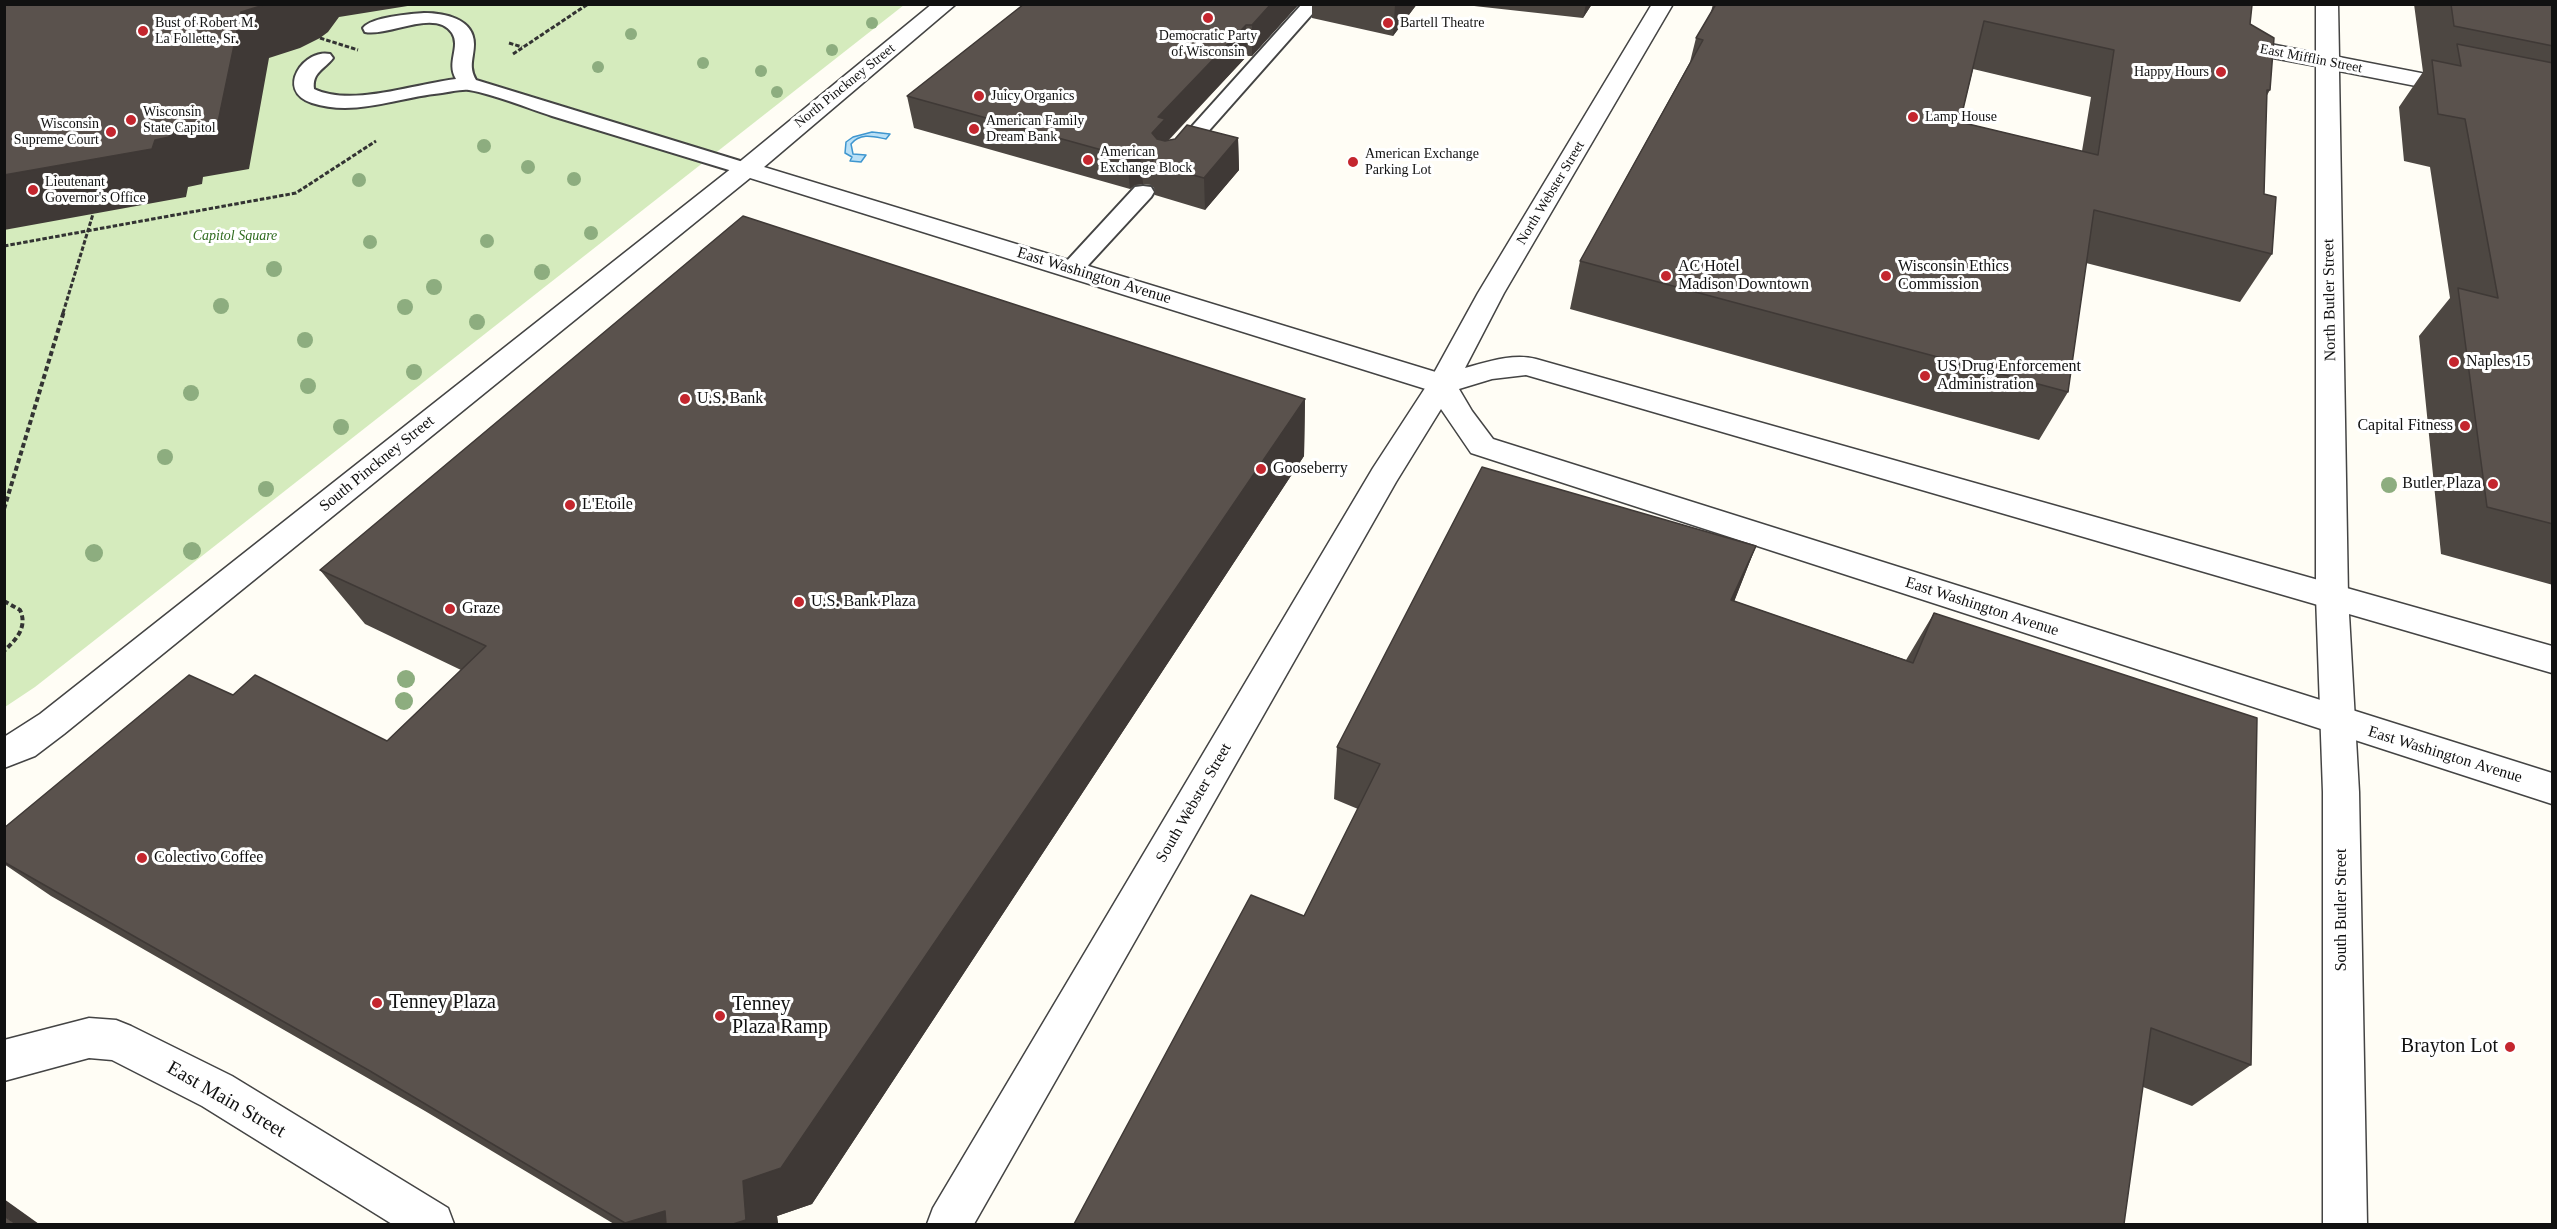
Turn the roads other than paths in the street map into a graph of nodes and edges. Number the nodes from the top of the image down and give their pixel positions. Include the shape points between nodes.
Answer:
1 (946, 4) edge
2 (1312, 4) edge
3 (1663, 4) edge
4 (2327, 4) edge
5 (372, 28) dead end
6 (2205, 38) edge
7 (321, 48) road end
8 (2328, 62) junction
9 (469, 84) junction
10 (2483, 93) edge
11 (1168, 165) edge
12 (746, 169) junction
13 (1143, 192) dead end
14 (1072, 269) junction
15 (1443, 384) junction
16 (2332, 596) junction
17 (2553, 660) edge
18 (2338, 722) junction
19 (4, 753) edge
20 (2553, 789) edge
21 (4, 1061) edge
22 (432, 1224) edge
23 (949, 1224) edge
24 (2345, 1224) edge

1 - 12 street, North Pinckney Street
2 - 11 lane
3 - 15 street, North Webster Street via 1497,283
4 - 8 street, North Butler Street
5 - 9 lane via 421,18 457,25 464,38 461,68
6 - 8 street, East Mifflin Street
7 - 9 lane via 302,83 306,92 323,100 367,101
8 - 10 street, East Mifflin Street
8 - 16 street, North Butler Street
9 - 12 lane
12 - 14 street, East Washington Avenue
12 - 19 street, South Pinckney Street via 52,724
13 - 14 lane
14 - 15 street, East Washington Avenue
15 - 16 street via 1491,370 1527,366
15 - 18 street, East Washington Avenue via 1460,417 1482,446
15 - 23 street, South Webster Street via 1378,487
16 - 17 street
16 - 18 street, South Butler Street
18 - 20 street, East Washington Avenue
18 - 24 street, South Butler Street via 2342,792
21 - 22 street, East Main Street via 88,1038 116,1040 217,1091

